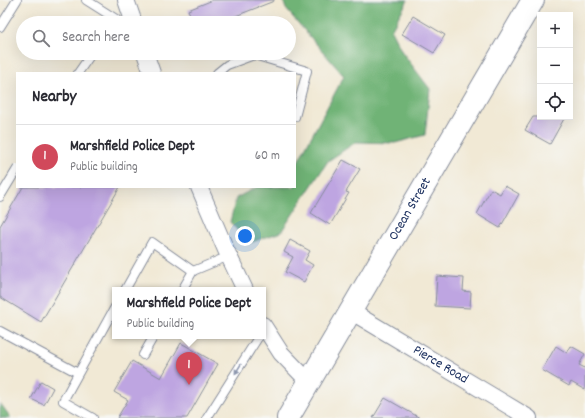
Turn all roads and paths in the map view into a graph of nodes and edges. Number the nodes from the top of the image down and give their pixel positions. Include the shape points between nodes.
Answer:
1 (17, 0) edge
2 (86, 0) edge
3 (533, 0) edge
4 (127, 1) edge
5 (107, 16) edge
6 (117, 16) edge
7 (132, 16) edge
8 (0, 27) edge
9 (87, 60) edge
10 (147, 60) edge
11 (241, 60) edge
12 (271, 60) edge
13 (79, 72) edge
14 (152, 72) edge
15 (218, 72) edge
16 (296, 113) edge
17 (16, 171) edge
18 (199, 188) edge
19 (0, 197) edge
20 (228, 256) junction
21 (193, 271) junction
22 (127, 287) edge
23 (184, 287) edge
24 (244, 287) edge
25 (352, 312) junction
26 (112, 313) edge
27 (0, 331) edge
28 (266, 334) edge
29 (152, 339) edge
30 (256, 339) edge
31 (143, 355) dead end
32 (78, 373) junction
33 (310, 383) junction
34 (93, 418) edge
35 (207, 418) edge
36 (288, 418) edge
37 (530, 418) edge

1 - 8 lane
2 - 5 lane
3 - 25 main road, Ocean Street
4 - 6 lane
4 - 7 street
9 - 13 lane
10 - 14 street
11 - 15 lane
12 - 16 lane via 307,71
17 - 19 lane
18 - 20 street
20 - 21 lane
20 - 24 street
21 - 22 lane via 152,242
21 - 23 lane
25 - 33 main road, Ocean Street
25 - 37 street, Pierce Road
26 - 32 lane
27 - 32 lane
28 - 33 street
29 - 31 lane
30 -> 35 lane
32 - 34 lane via 63,401
33 - 36 main road, Ocean Street

